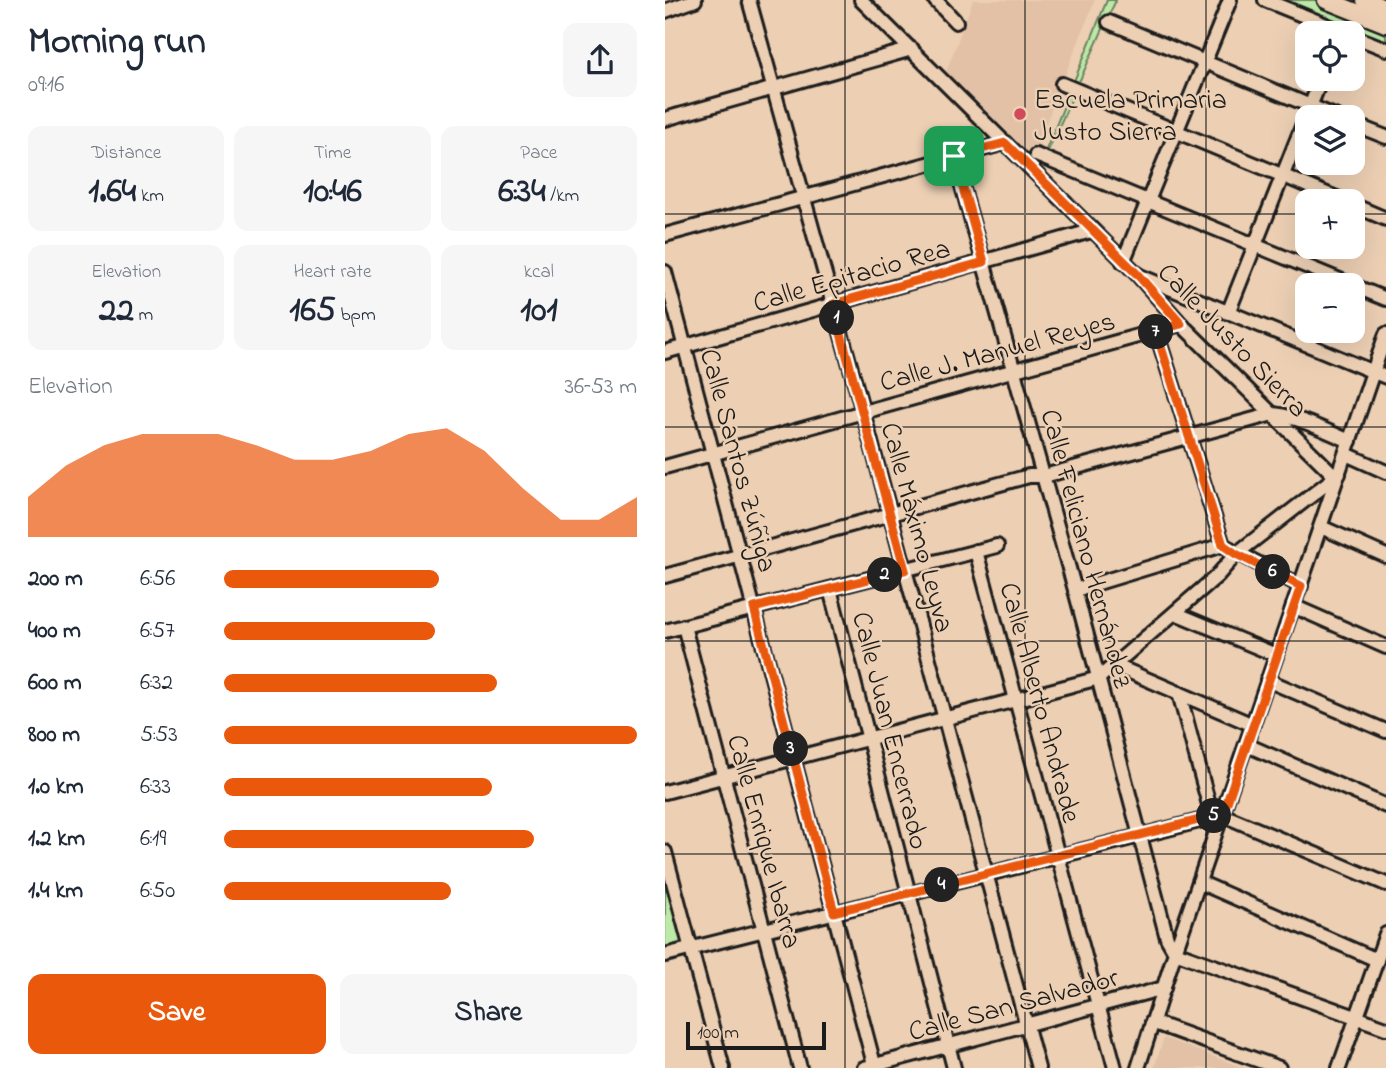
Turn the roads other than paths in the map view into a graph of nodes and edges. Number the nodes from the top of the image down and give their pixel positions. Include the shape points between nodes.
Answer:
1 (695, 0) edge
2 (749, 0) edge
3 (861, 0) edge
4 (935, 0) edge
5 (1230, 0) edge
6 (1265, 0) edge
7 (1326, 0) edge
8 (1365, 0) edge
9 (1386, 9) edge
10 (665, 11) edge
11 (1316, 21) edge
12 (956, 22) dead end
13 (1109, 22) dead end
14 (1386, 24) edge
15 (1365, 41) edge
16 (912, 49) junction
17 (1386, 49) edge
18 (1204, 62) junction
19 (1062, 84) dead end
20 (773, 89) junction
21 (1308, 105) edge
22 (665, 119) edge
23 (1365, 129) edge
24 (1176, 132) junction
25 (1386, 137) edge
26 (1005, 143) junction
27 (1295, 144) edge
28 (1036, 155) dead end
29 (954, 156) junction
30 (1282, 176) junction
31 (1314, 189) edge
32 (803, 197) junction
33 (1147, 201) junction
34 (1365, 210) edge
35 (1386, 219) edge
36 (1091, 231) junction
37 (665, 235) edge
38 (1254, 245) junction
39 (984, 262) junction
40 (1123, 262) junction
41 (665, 272) edge
42 (1137, 274) junction
43 (1386, 299) edge
44 (833, 304) junction
45 (1228, 313) junction
46 (1181, 324) junction
47 (1156, 331) junction
48 (1386, 334) edge
49 (685, 346) junction
50 (665, 352) edge
51 (1014, 371) junction
52 (1373, 372) junction
53 (1386, 377) edge
54 (863, 412) junction
55 (1273, 414) junction
56 (1188, 437) junction
57 (1348, 447) junction
58 (713, 454) junction
59 (665, 467) edge
60 (1386, 472) edge
61 (1337, 475) junction
62 (1044, 476) junction
63 (890, 514) junction
64 (1321, 527) junction
65 (1223, 545) junction
66 (997, 546) dead end
67 (976, 551) junction
68 (1236, 554) junction
69 (740, 556) junction
70 (1386, 556) edge
71 (905, 570) junction
72 (665, 576) edge
73 (1301, 586) junction
74 (830, 589) junction
75 (1076, 590) junction
76 (1293, 606) junction
77 (754, 608) junction
78 (1175, 612) junction
79 (684, 626) junction
80 (665, 631) edge
81 (1386, 647) edge
82 (1276, 655) junction
83 (1114, 665) junction
84 (1099, 678) junction
85 (1267, 680) junction
86 (1179, 693) junction
87 (1016, 699) junction
88 (944, 718) junction
89 (1254, 725) junction
90 (1386, 731) edge
91 (869, 738) junction
92 (1247, 745) junction
93 (793, 758) junction
94 (724, 776) junction
95 (665, 792) edge
96 (1386, 806) edge
97 (1217, 815) junction
98 (1140, 835) junction
99 (665, 852) edge
100 (1058, 855) junction
101 (985, 874) junction
102 (1199, 882) junction
103 (1386, 884) edge
104 (909, 893) junction
105 (834, 912) junction
106 (764, 930) junction
107 (1386, 934) edge
108 (691, 948) junction
109 (1175, 952) junction
110 (665, 955) edge
111 (1377, 960) junction
112 (1164, 988) junction
113 (1098, 1006) junction
114 (1357, 1018) junction
115 (1152, 1022) junction
116 (1027, 1025) junction
117 (1386, 1028) edge
118 (948, 1046) junction
119 (871, 1067) edge
120 (723, 1068) edge
121 (800, 1068) edge
122 (954, 1068) edge
123 (1038, 1068) edge
124 (1115, 1068) edge
125 (1138, 1068) edge
126 (1279, 1068) edge
127 (1339, 1068) edge

1 - 10 street
2 - 20 street, Calle Máximo Leyva
3 - 16 street, Calle Justo Sierra
4 - 12 street
5 - 18 street
6 - 11 street
7 - 14 main road
8 - 9 main road
13 - 18 street
15 - 17 street
16 - 20 street
16 - 26 street, Calle Justo Sierra
18 - 21 street
18 - 24 street
19 - 24 street
20 - 22 street
20 - 32 street, Calle Máximo Leyva
23 - 25 street
24 - 30 street
24 - 33 street
26 - 29 street
26 - 36 street, Calle Justo Sierra
27 - 30 street
28 - 33 street
29 - 32 street
29 - 39 street, Calle Feliciano Hernández
30 - 31 street
30 - 38 street
32 - 37 street
32 - 44 street, Calle Máximo Leyva
33 - 38 street
33 - 40 street
34 - 35 street
36 - 39 street, Calle Epitacio Rea
36 - 40 street, Calle Justo Sierra
38 - 43 street
38 - 45 street
39 - 44 street, Calle Epitacio Rea
39 - 51 street, Calle Feliciano Hernández
40 - 42 street, Calle Justo Sierra
41 - 49 street, Calle Santos Zúñiga
42 - 45 street
42 - 46 street, Calle Justo Sierra
44 - 49 street, Calle Epitacio Rea
44 - 54 street, Calle Máximo Leyva
45 - 52 street
46 - 47 street, Calle J. Manuel Reyes
46 - 55 street, Calle Justo Sierra
47 - 51 street, Calle J. Manuel Reyes
47 - 56 street
48 - 52 street
49 - 50 street, Calle Epitacio Rea
49 - 58 street, Calle Santos Zúñiga
51 - 54 street, Calle J. Manuel Reyes
51 - 62 street, Calle Feliciano Hernández
52 - 53 street
52 - 57 street
54 - 58 street, Calle J. Manuel Reyes
54 - 63 street, Calle Máximo Leyva
55 - 56 street
55 - 57 street via 1308,423
55 - 61 street, Calle Justo Sierra
56 - 62 street
56 - 65 street
57 - 60 street
57 - 61 street
58 - 59 street, Calle J. Manuel Reyes
58 - 69 street, Calle Santos Zúñiga
61 - 64 street
61 - 68 street
62 - 63 street via 1029,476
62 - 75 street, Calle Feliciano Hernández
63 - 69 street
63 - 71 street, Calle Máximo Leyva
64 - 70 street
64 - 73 street
65 - 68 street
65 - 75 street
66 - 67 street
67 - 71 street
67 - 87 street, Calle Alberto Andrade
68 - 73 street
68 - 78 street
69 - 72 street
69 - 77 street, Calle Santos Zúñiga
71 - 74 street
71 - 88 street, Calle Máximo Leyva
73 - 76 street
74 - 77 street
74 - 91 street, Calle Juan Encerrado
75 - 84 street, Calle Feliciano Hernández
76 - 81 street
76 - 82 street
77 - 79 street
77 - 93 street, Calle Santos Zúñiga
78 - 82 street
78 - 83 street
79 - 80 street
79 - 94 street, Calle Enrique Ibarra
82 - 85 street
83 - 84 street
83 - 86 street
84 - 87 street
84 - 98 street, Calle Feliciano Hernández
85 - 89 street
85 - 90 street
86 - 89 street
86 - 97 street
87 - 88 street
87 - 100 street, Calle Alberto Andrade
88 - 91 street
88 - 101 street, Calle Máximo Leyva
89 - 92 street
91 - 93 street
91 - 104 street, Calle Juan Encerrado
92 - 96 street
92 - 97 street
93 - 94 street
93 - 105 street, Calle Santos Zúñiga
94 - 95 street
94 - 106 street, Calle Enrique Ibarra
97 - 98 street
97 - 102 street
97 - 103 street
98 - 100 street
98 - 109 street, Calle Feliciano Hernández via 1167,938
99 - 108 street
100 - 101 street
100 - 113 street, Calle Alberto Andrade
101 - 104 street
101 - 116 street, Calle Máximo Leyva
102 - 109 street
102 - 111 street
104 - 105 street
104 - 118 street, Calle Juan Encerrado
105 - 106 street
105 - 119 street, Calle Santos Zúñiga
106 - 108 street
106 - 121 street, Calle Enrique Ibarra
107 - 111 street
108 - 110 street
108 - 120 street
109 - 112 street
109 - 114 street
111 - 114 street
112 - 113 street, Calle San Salvador
112 - 115 street
113 - 116 street, Calle San Salvador
113 - 124 street, Calle Alberto Andrade
114 - 117 street
114 - 127 street
115 - 125 street
115 - 126 street
116 - 118 street, Calle San Salvador
116 - 123 street, Calle Máximo Leyva
118 - 119 street, Calle San Salvador
118 - 122 street, Calle Juan Encerrado

